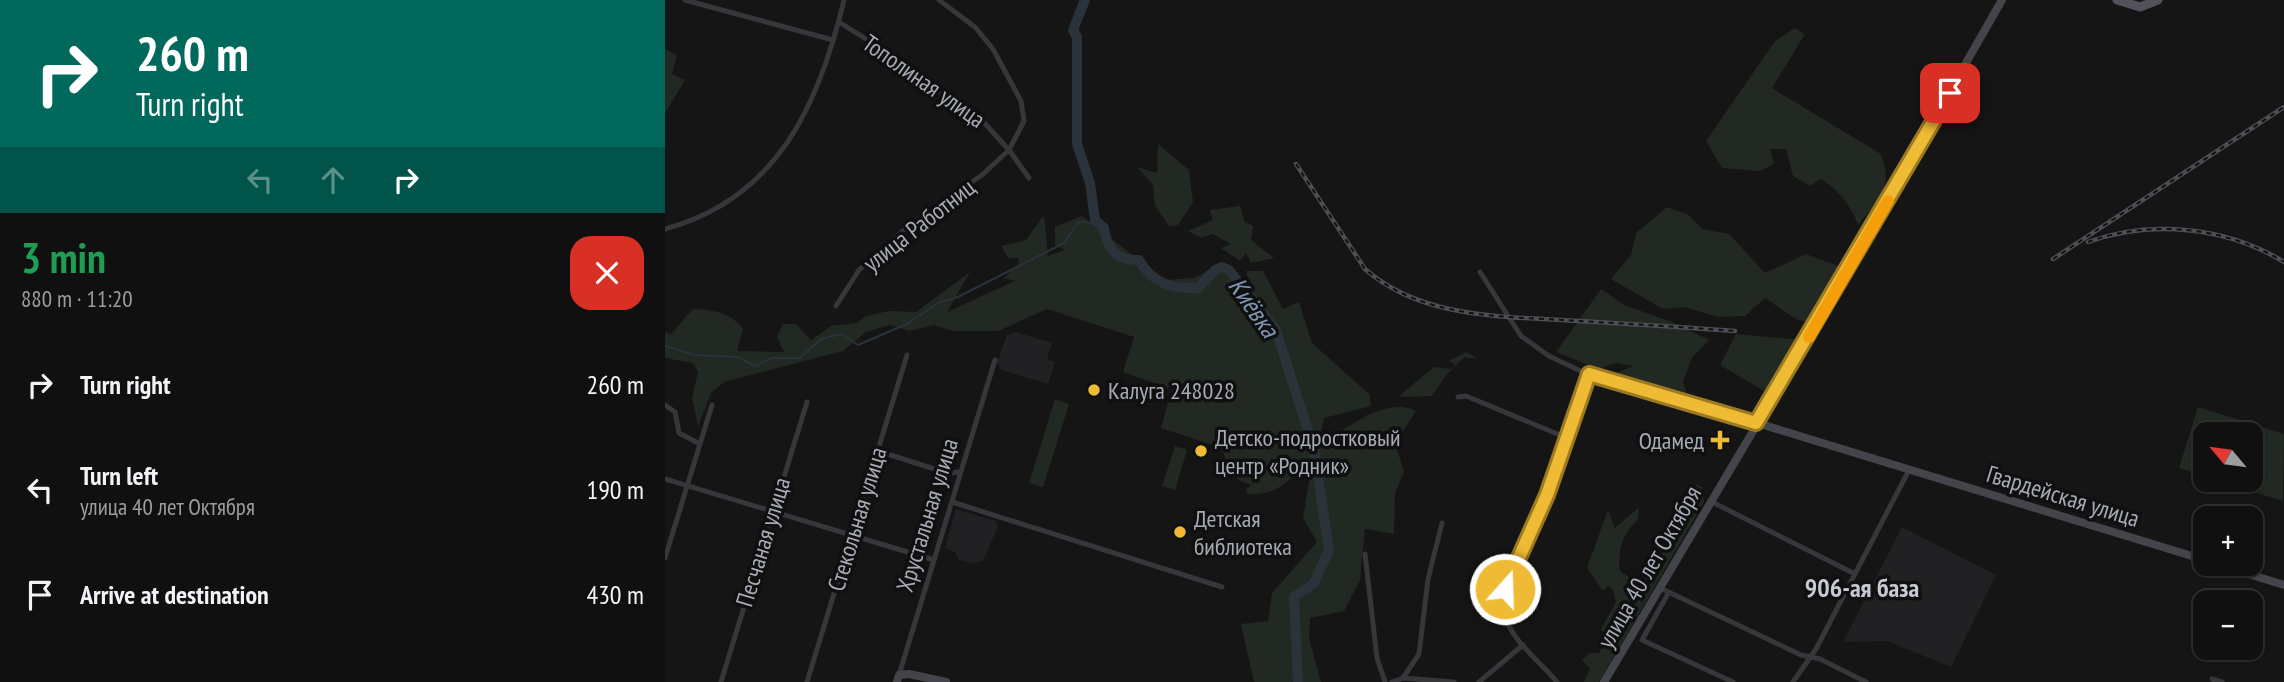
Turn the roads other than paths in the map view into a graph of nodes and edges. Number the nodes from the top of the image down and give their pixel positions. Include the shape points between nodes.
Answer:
1 (685, 0) edge
2 (844, 0) edge
3 (939, 0) edge
4 (2002, 0) edge
5 (2117, 0) edge
6 (2158, 0) edge
7 (839, 22) junction
8 (833, 40) junction
9 (1009, 150) junction
10 (1029, 178) dead end
11 (665, 229) edge
12 (1480, 272) dead end
13 (836, 306) dead end
14 (907, 355) dead end
15 (995, 360) dead end
16 (1589, 374) junction
17 (1458, 397) dead end
18 (807, 402) dead end
19 (665, 405) edge
20 (712, 405) dead end
21 (1756, 423) junction
22 (1567, 438) junction
23 (700, 444) junction
24 (878, 451) junction
25 (1909, 470) junction
26 (960, 472) junction
27 (665, 479) edge
28 (687, 486) junction
29 (1710, 501) junction
30 (952, 502) junction
31 (772, 512) junction
32 (1442, 523) dead end
33 (852, 536) junction
34 (1365, 554) dead end
35 (666, 555) edge
36 (2193, 556) edge
37 (934, 560) junction
38 (1855, 574) junction
39 (2255, 576) edge
40 (2284, 585) edge
41 (1222, 586) dead end
42 (1664, 590) junction
43 (1523, 645) junction
44 (1808, 657) junction
45 (898, 678) edge
46 (1403, 678) junction
47 (2212, 679) dead end
48 (721, 682) edge
49 (807, 682) edge
50 (946, 682) edge
51 (1385, 682) edge
52 (1392, 682) edge
53 (1454, 682) edge
54 (1479, 682) edge
55 (1557, 682) edge
56 (1605, 682) edge
57 (1733, 682) edge
58 (1793, 682) edge
59 (1866, 682) edge
60 (2222, 682) edge

1 - 8 street
2 - 7 street
3 - 9 street via 975,27 1016,88 1024,121
4 - 21 main road, улица 40 лет Октября
5 - 6 main road via 2140,8
7 - 8 street
7 - 9 street, Тополиная улица via 979,117
8 - 11 street via 811,102 763,175 711,214
9 - 10 street, Тополиная улица
9 - 13 street, улица Работниц via 982,176 905,228 859,270
12 - 16 street via 1521,336 1549,356
14 - 24 street, Стекольная улица
15 - 26 street, Хрустальная улица
16 - 21 street
16 - 22 street
17 - 22 street via 1466,396
18 - 31 street, Песчаная улица
19 - 23 street via 675,412 680,433
20 - 23 street
21 - 25 main road, Гвардейская улица
21 - 29 main road, улица 40 лет Октября
22 - 43 street via 1505,589 1506,619
23 - 28 street
24 - 26 street via 947,473
24 - 33 street, Стекольная улица
25 - 36 main road, Гвардейская улица
25 - 38 street
26 - 30 street, Хрустальная улица
27 - 28 street
28 - 31 street
28 - 35 street
29 - 38 street
29 - 42 main road, улица 40 лет Октября
30 - 37 street, Хрустальная улица
30 - 41 street
31 - 33 street
31 - 48 street, Песчаная улица
32 - 46 street via 1428,579 1419,654
33 - 37 street
33 - 49 street, Стекольная улица
34 - 51 street via 1377,658
37 - 45 street, Хрустальная улица
38 - 44 street
39 - 40 main road
42 - 44 street
42 - 56 main road, улица 40 лет Октября
42 - 57 street via 1642,640
43 - 54 street
43 - 55 street
44 - 58 street
44 - 59 street
45 - 50 main road via 909,674
46 - 52 street
46 - 53 street
47 - 60 street

